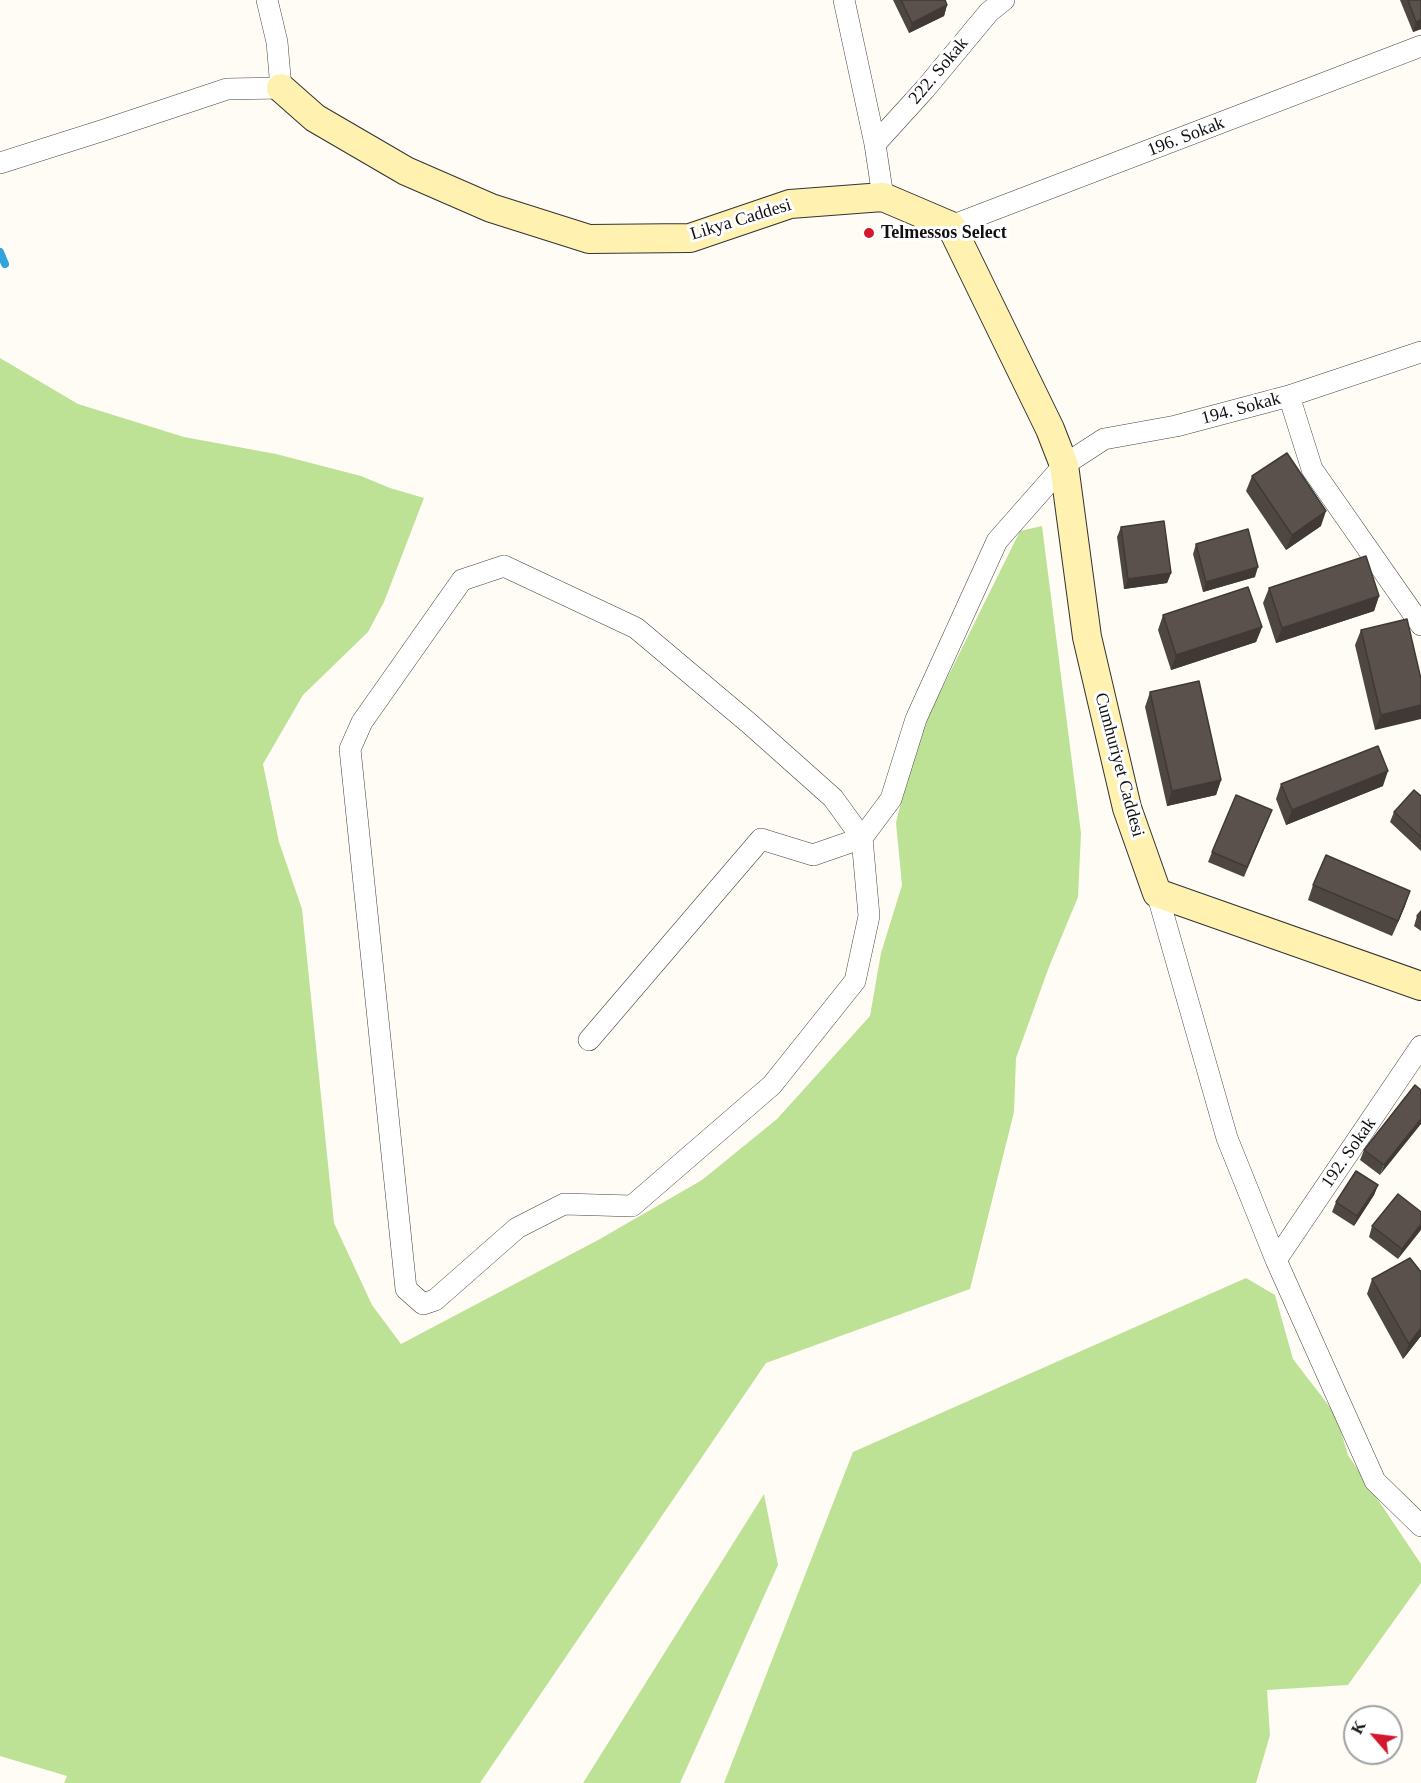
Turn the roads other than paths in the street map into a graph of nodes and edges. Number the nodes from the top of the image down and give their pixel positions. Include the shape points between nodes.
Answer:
1 (267, 0) edge
2 (844, 0) edge
3 (1004, 0) edge
4 (1421, 46) edge
5 (281, 88) junction
6 (875, 144) junction
7 (0, 163) edge
8 (883, 197) junction
9 (951, 226) junction
10 (1421, 352) edge
11 (1289, 396) junction
12 (1064, 465) junction
13 (1421, 625) edge
14 (862, 838) junction
15 (1157, 893) junction
16 (1421, 986) edge
17 (590, 1040) dead end
18 (1421, 1046) edge
19 (1275, 1260) junction
20 (1421, 1526) edge

1 - 5 street via 277,42
2 - 6 street
3 - 6 street, 222. Sokak via 989,12
4 - 9 street, 196. Sokak
5 - 7 street via 226,89
5 - 8 street, Likya Caddesi via 315,118 406,171 491,207 589,238 690,238 789,204
6 - 8 street
8 - 9 street, Likya Caddesi
9 - 12 street
10 - 11 street, 194. Sokak
11 - 12 street, 194. Sokak via 1176,426 1104,439
11 - 13 street via 1312,469
12 - 14 street, 194. Sokak via 997,541 916,719 891,799
12 - 15 street, Cumhuriyet Caddesi via 1087,637 1127,808
14 - 14 street via 869,916 855,981 772,1085 632,1206 564,1204 517,1228 435,1300 423,1304 405,1289 350,749 363,722 462,580 504,566 636,628 834,798
14 - 17 street via 813,855 761,839
15 - 16 street
15 - 19 street via 1227,1138
18 - 19 street, 192. Sokak
19 - 20 street via 1375,1481

